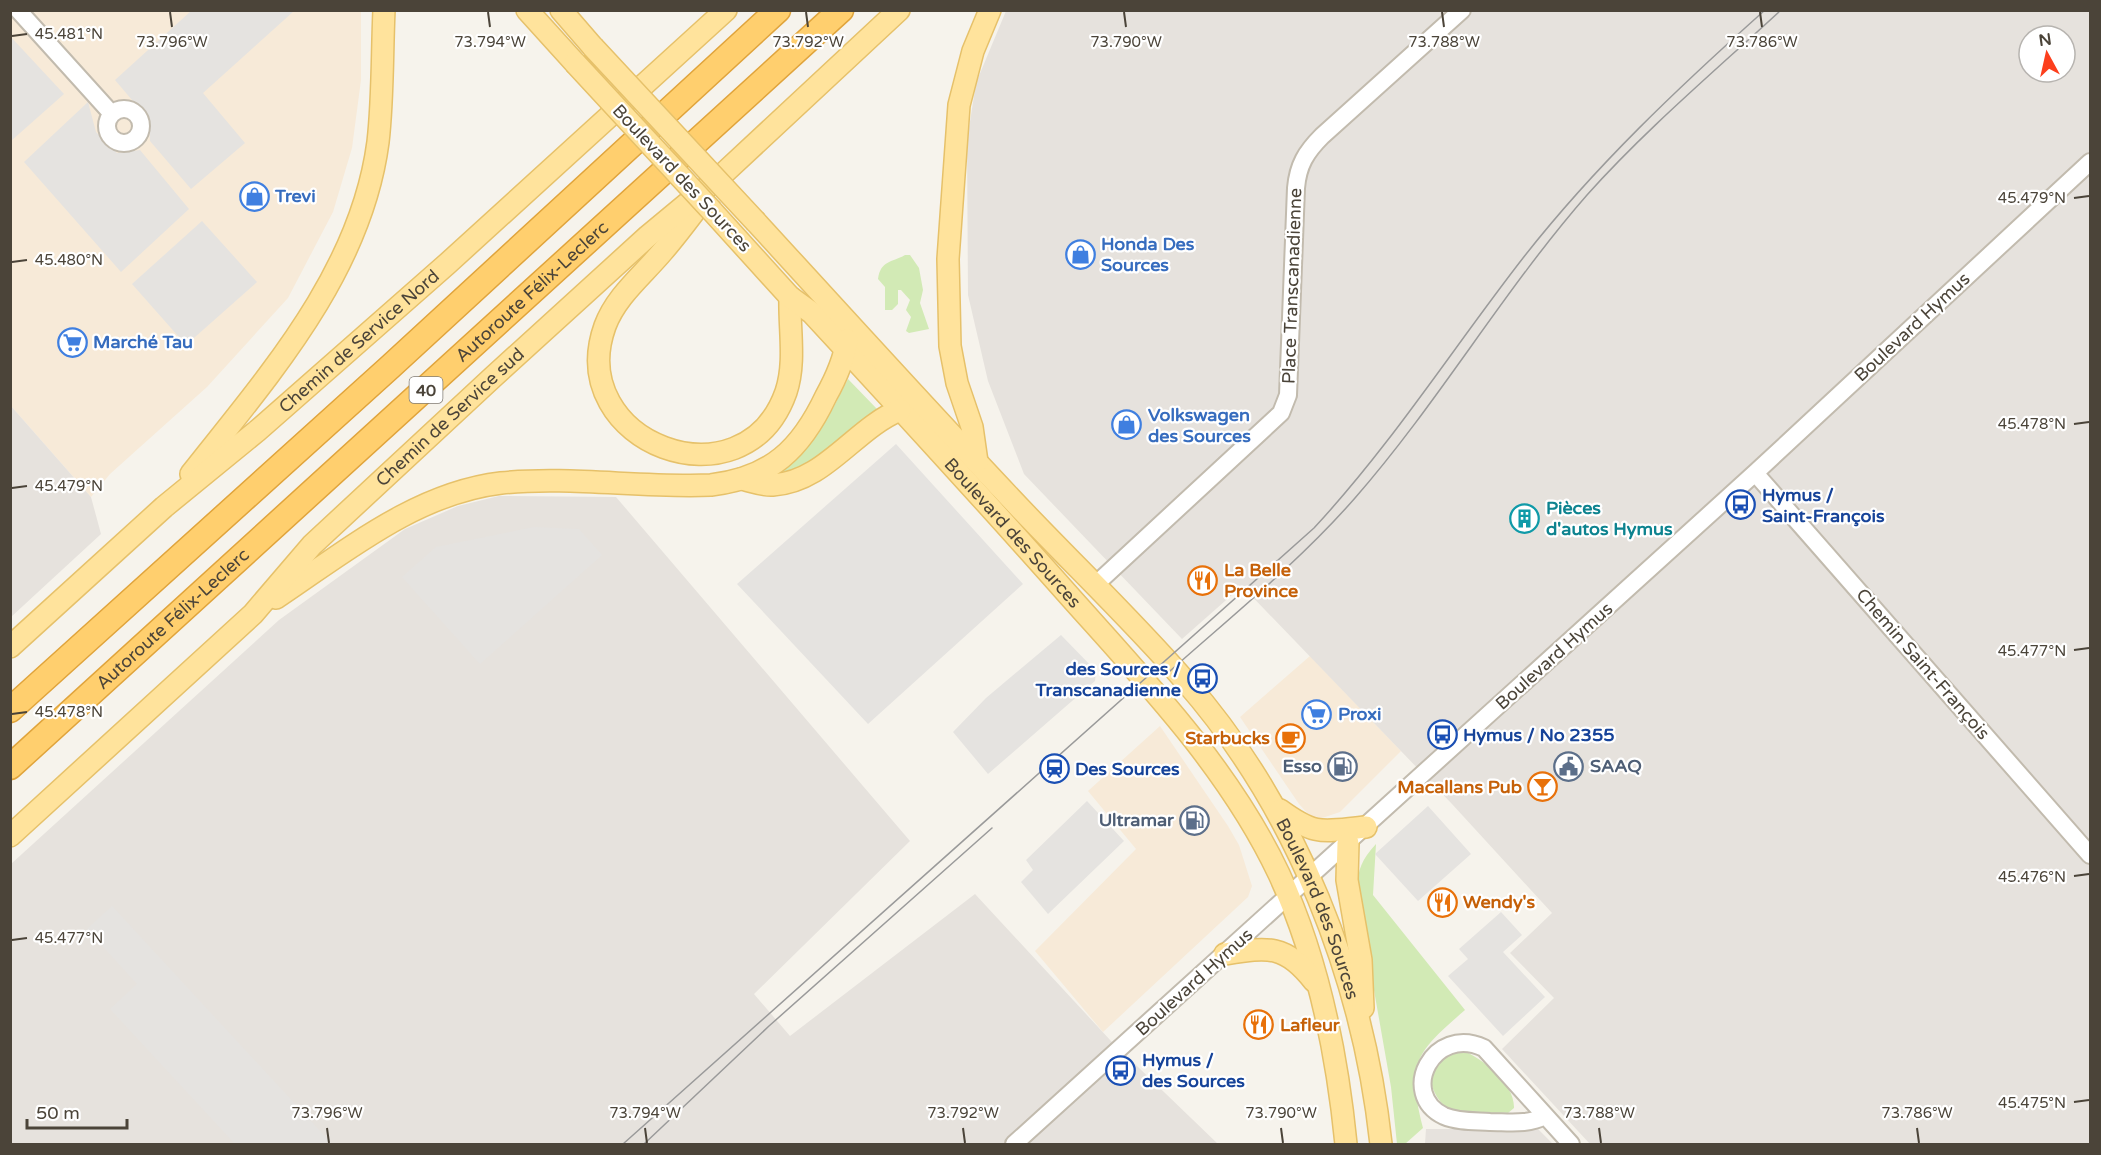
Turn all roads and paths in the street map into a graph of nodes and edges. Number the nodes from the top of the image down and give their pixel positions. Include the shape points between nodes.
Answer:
1 (18, 10) edge
2 (384, 10) edge
3 (527, 10) edge
4 (561, 10) edge
5 (716, 10) edge
6 (726, 10) edge
7 (778, 10) edge
8 (841, 10) edge
9 (899, 10) edge
10 (990, 10) edge
11 (1462, 10) edge
12 (702, 30) junction
13 (112, 114) dead end
14 (2091, 162) edge
15 (724, 173) junction
16 (790, 297) junction
17 (849, 323) junction
18 (845, 351) junction
19 (900, 410) junction
20 (977, 462) junction
21 (1755, 473) junction
22 (740, 479) junction
23 (164, 507) junction
24 (1094, 586) junction
25 (253, 614) junction
26 (10, 646) edge
27 (10, 710) edge
28 (10, 767) edge
29 (1274, 806) junction
30 (1366, 827) junction
31 (10, 836) edge
32 (1348, 843) junction
33 (2091, 855) edge
34 (1310, 877) junction
35 (1289, 896) junction
36 (1225, 954) junction
37 (1318, 986) junction
38 (1365, 1051) junction
39 (1545, 1116) junction
40 (1014, 1144) edge
41 (1346, 1144) edge
42 (1381, 1144) edge
43 (1571, 1144) edge

1 - 13 street
2 - 23 main road via 378,142 366,197 342,260 288,347
3 - 16 main road, Boulevard des Sources, bridge
4 - 17 main road, Boulevard des Sources, bridge
5 - 12 main road
6 - 12 main road
7 - 27 highway, 40
8 - 28 highway, Autoroute Félix-Leclerc / 40
9 - 15 main road, Chemin de Service sud
10 - 20 main road via 973,51 957,111 948,260 950,346 972,427
11 - 24 street, Place Transcanadienne via 1303,157 1295,196 1288,395 1281,413
12 - 23 main road, Chemin de Service Nord via 447,264
14 - 21 street, Boulevard Hymus
15 - 16 main road via 664,251 618,302 604,328 601,370 608,397 622,420 654,446 681,454 723,452 755,435 775,415 789,380
15 - 25 main road, Chemin de Service sud via 614,266 312,545
16 - 18 main road, Boulevard des Sources via 812,313
17 - 18 main road
17 - 20 main road, Boulevard des Sources
18 - 19 main road, Boulevard des Sources
18 - 22 main road via 804,436 772,465
19 - 22 main road via 875,422 830,460 801,477 771,485
19 - 35 main road, Boulevard des Sources via 1140,674 1191,736 1254,830
20 - 24 main road, Boulevard des Sources
21 - 30 street, Boulevard Hymus
21 - 33 street, Chemin Saint-François
22 - 25 main road via 702,485 519,482 465,490 397,519
23 - 26 main road, Chemin de Service Nord
24 - 29 main road, Boulevard des Sources via 1199,697
25 - 31 main road, Chemin de Service sud
29 - 30 main road via 1307,829
29 - 34 main road, Boulevard des Sources
30 - 32 street, Boulevard Hymus
32 - 34 street, Boulevard Hymus
32 - 38 main road via 1347,880 1360,960
34 - 35 street, Boulevard Hymus
34 - 38 main road, Boulevard des Sources via 1346,980
35 - 36 street, Boulevard Hymus
35 - 37 main road, Boulevard des Sources
36 - 37 main road via 1265,948 1282,952 1296,959
36 - 40 street, Boulevard Hymus
37 - 41 main road, Boulevard des Sources via 1334,1053
38 - 42 main road, Boulevard des Sources
39 - 39 street via 1480,1046 1446,1046 1434,1053 1427,1064 1425,1094 1444,1116 1517,1123
39 - 43 street

